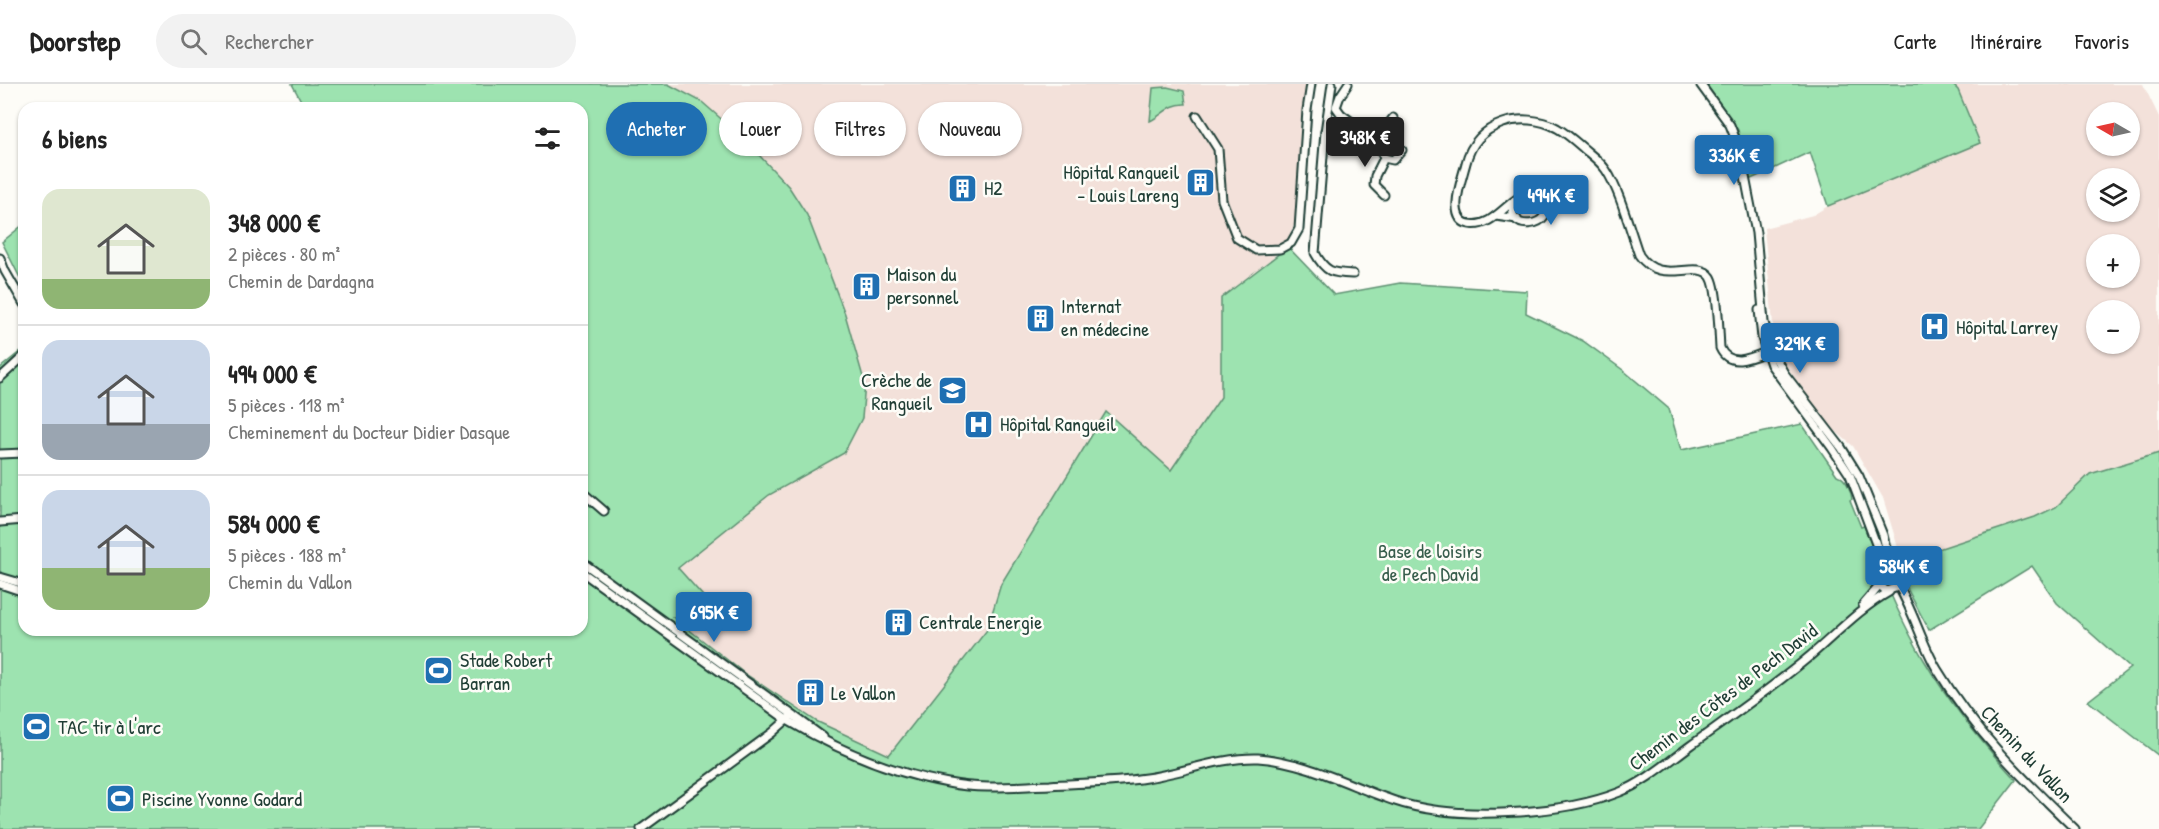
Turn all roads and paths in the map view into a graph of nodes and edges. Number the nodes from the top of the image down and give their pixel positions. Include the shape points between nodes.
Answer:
1 (1311, 84) edge
2 (1332, 84) edge
3 (1348, 84) edge
4 (1700, 84) edge
5 (1197, 116) dead end
6 (1393, 118) dead end
7 (1325, 132) junction
8 (1360, 136) junction
9 (1377, 140) junction
10 (1402, 150) dead end
11 (1384, 158) junction
12 (1384, 195) dead end
13 (1516, 200) junction
14 (1496, 216) junction
15 (1517, 219) junction
16 (0, 258) edge
17 (1353, 274) dead end
18 (18, 294) edge
19 (1768, 351) junction
20 (18, 362) edge
21 (0, 378) edge
22 (18, 453) edge
23 (0, 454) edge
24 (588, 497) edge
25 (604, 512) dead end
26 (18, 520) edge
27 (0, 522) edge
28 (588, 567) edge
29 (588, 576) edge
30 (0, 577) edge
31 (1895, 580) junction
32 (1882, 581) junction
33 (18, 582) edge
34 (0, 584) edge
35 (18, 590) edge
36 (1889, 592) junction
37 (1907, 604) junction
38 (1855, 615) junction
39 (789, 718) junction
40 (641, 829) edge
41 (2075, 829) edge

1 - 5 street via 1299,229 1291,243 1280,249 1256,250 1237,238 1222,200 1218,149
2 - 7 street
3 - 8 street via 1336,107 1360,128
4 - 19 street, Chemin du Vallon via 1730,125 1740,151 1759,249
6 - 9 street
7 - 8 street
7 - 17 street via 1315,253 1322,267 1333,273
8 - 9 street via 1370,135
9 - 11 street
10 - 11 street via 1393,160
11 - 12 street via 1374,184
13 - 14 street
13 - 15 street
13 - 15 street via 1534,195 1542,201 1544,211 1540,220 1531,225
14 - 15 street
14 - 19 street via 1472,225 1460,218 1456,210 1468,155 1475,141 1502,122 1530,121 1559,129 1606,170 1645,264 1669,272 1704,271 1711,277 1723,354 1737,360
16 - 18 street
19 - 31 street, Chemin du Vallon via 1851,462 1883,535
19 - 32 street, Chemin du Vallon via 1779,377 1850,475 1878,544 1884,569
20 - 21 street
22 - 23 street
24 - 25 street
26 - 27 street
28 - 39 street, Chemin des Côtes de Pech David
29 - 39 street, Chemin des Côtes de Pech David
30 - 33 street
31 - 32 street via 1888,576
31 - 36 street via 1895,588
31 - 37 street, Chemin du Vallon
32 - 36 street via 1882,588
32 - 38 street, Chemin des Côtes de Pech David
34 - 35 street
36 - 37 street
36 - 38 street, Chemin des Côtes de Pech David
37 - 41 street, Chemin du Vallon via 1935,666 1976,725
38 - 39 street, Chemin des Côtes de Pech David via 1783,678 1637,783 1605,797 1530,810 1468,813 1398,803 1352,784 1257,758 1126,781 977,787 922,778 871,762
39 - 40 street

